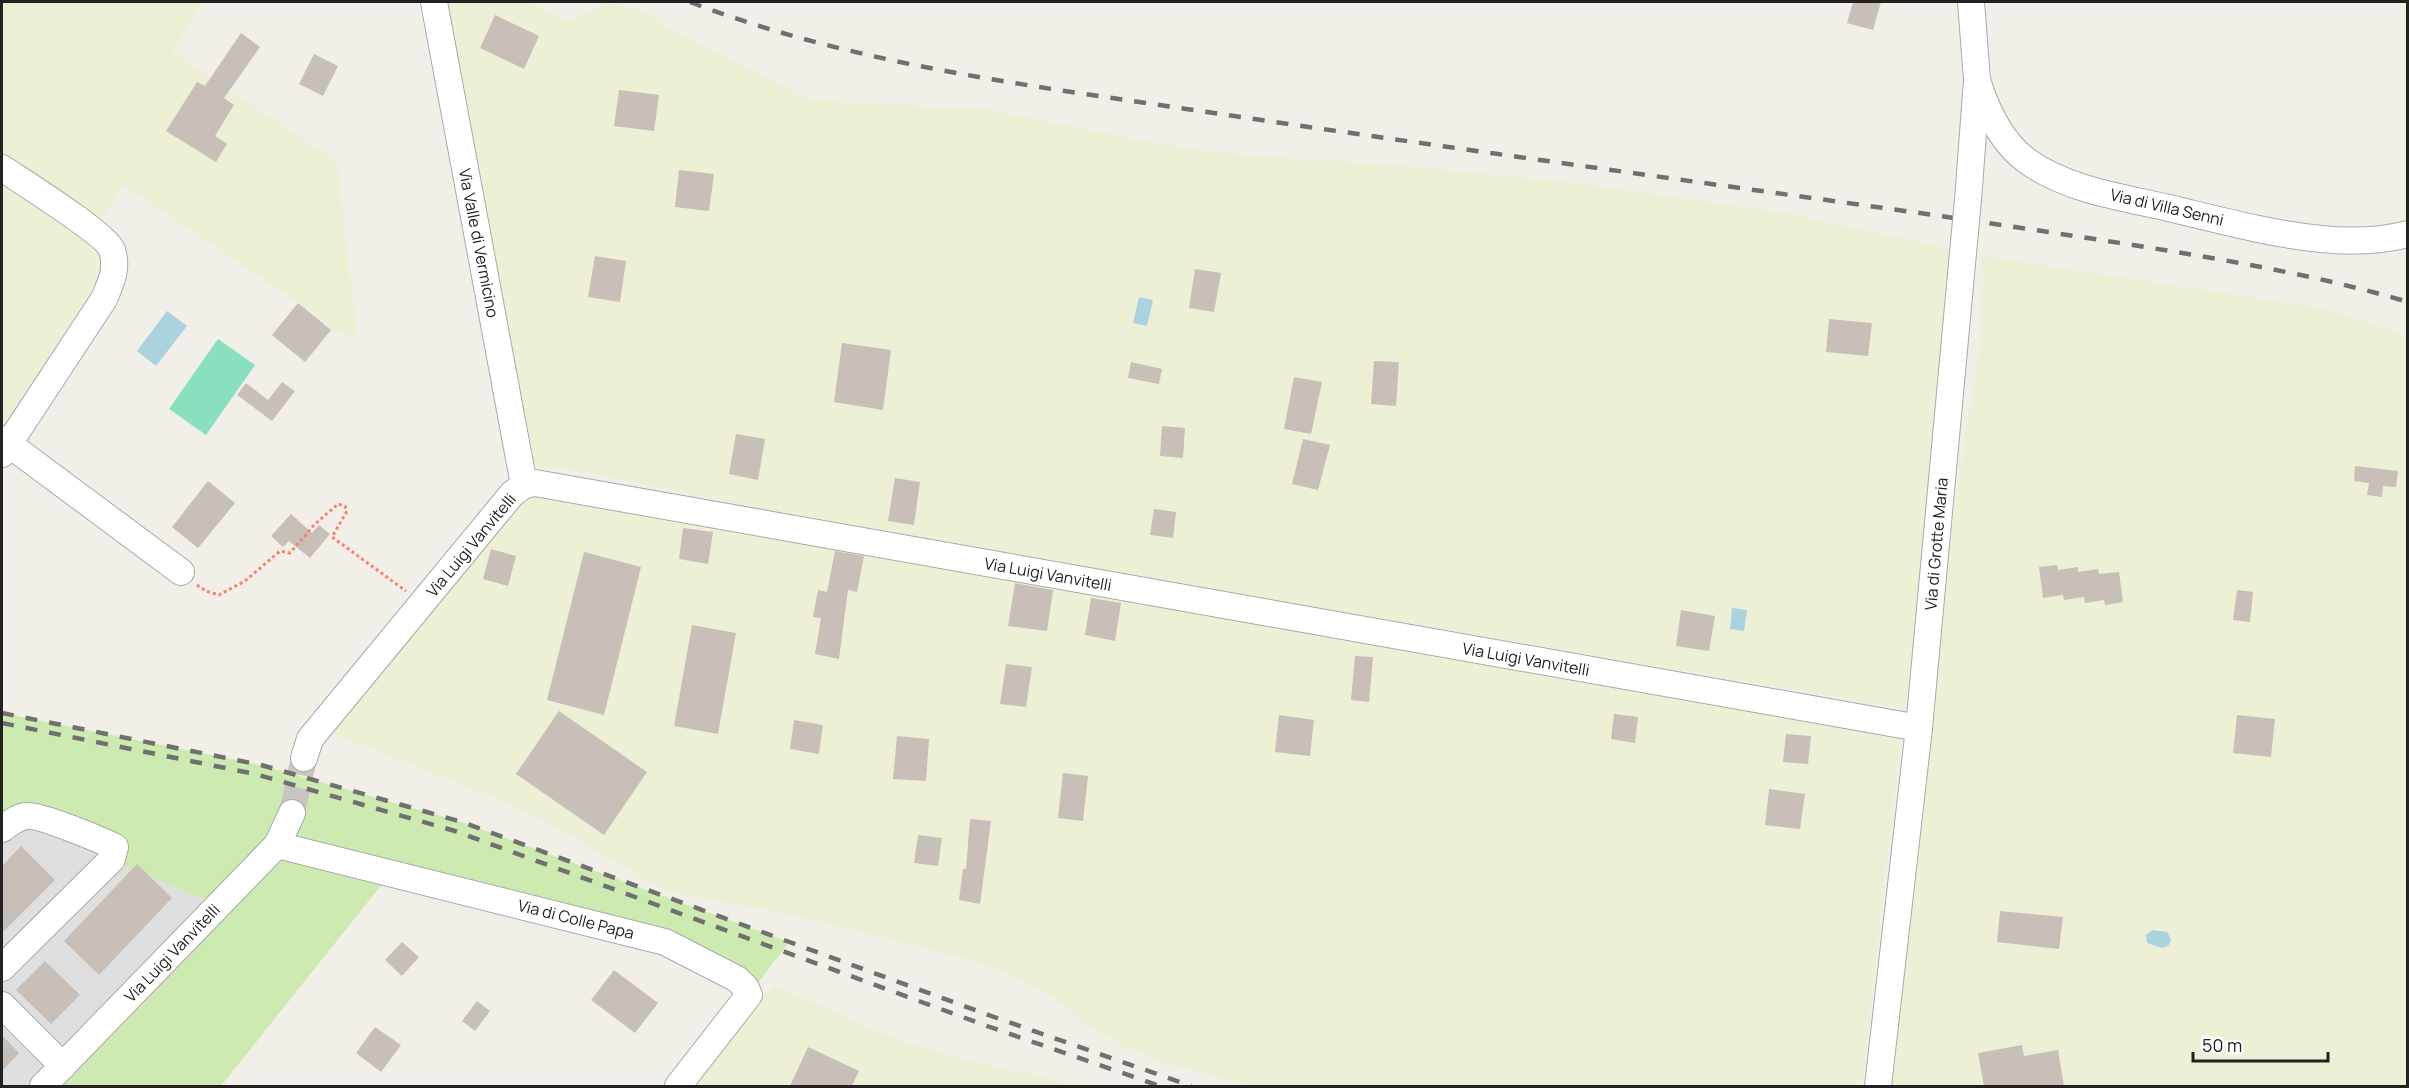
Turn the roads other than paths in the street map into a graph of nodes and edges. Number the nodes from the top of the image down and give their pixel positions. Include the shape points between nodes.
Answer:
1 (434, 2) edge
2 (1971, 2) edge
3 (1977, 80) junction
4 (2, 168) edge
5 (2408, 234) edge
6 (4, 446) edge
7 (524, 485) junction
8 (181, 572) road end
9 (1919, 728) junction
10 (304, 758) tunnel mouth
11 (292, 813) tunnel mouth
12 (2, 829) edge
13 (277, 845) junction
14 (2, 968) edge
15 (2, 1005) edge
16 (63, 1066) junction
17 (43, 1086) edge
18 (678, 1086) edge
19 (1878, 1086) edge

1 - 7 street, Via Valle di Vermicino
2 - 3 street, Via di Grotte Maria
3 - 5 street, Via di Villa Senni via 2012,147 2034,165 2084,187 2214,219 2322,239 2366,240
3 - 9 street, Via di Grotte Maria, bridge
4 - 6 street via 111,248 115,273 104,299
6 - 8 street
7 - 9 street, Via Luigi Vanvitelli via 551,485
7 - 10 street, Via Luigi Vanvitelli via 512,494 309,739
9 - 19 street, Via di Grotte Maria
11 - 13 street, Via Luigi Vanvitelli
12 - 14 street via 27,815 115,847 112,859
13 - 16 street, Via Luigi Vanvitelli
13 - 18 street, Via di Colle Papa via 665,942 737,979 749,995
15 - 16 street
16 - 17 street, Via Luigi Vanvitelli

